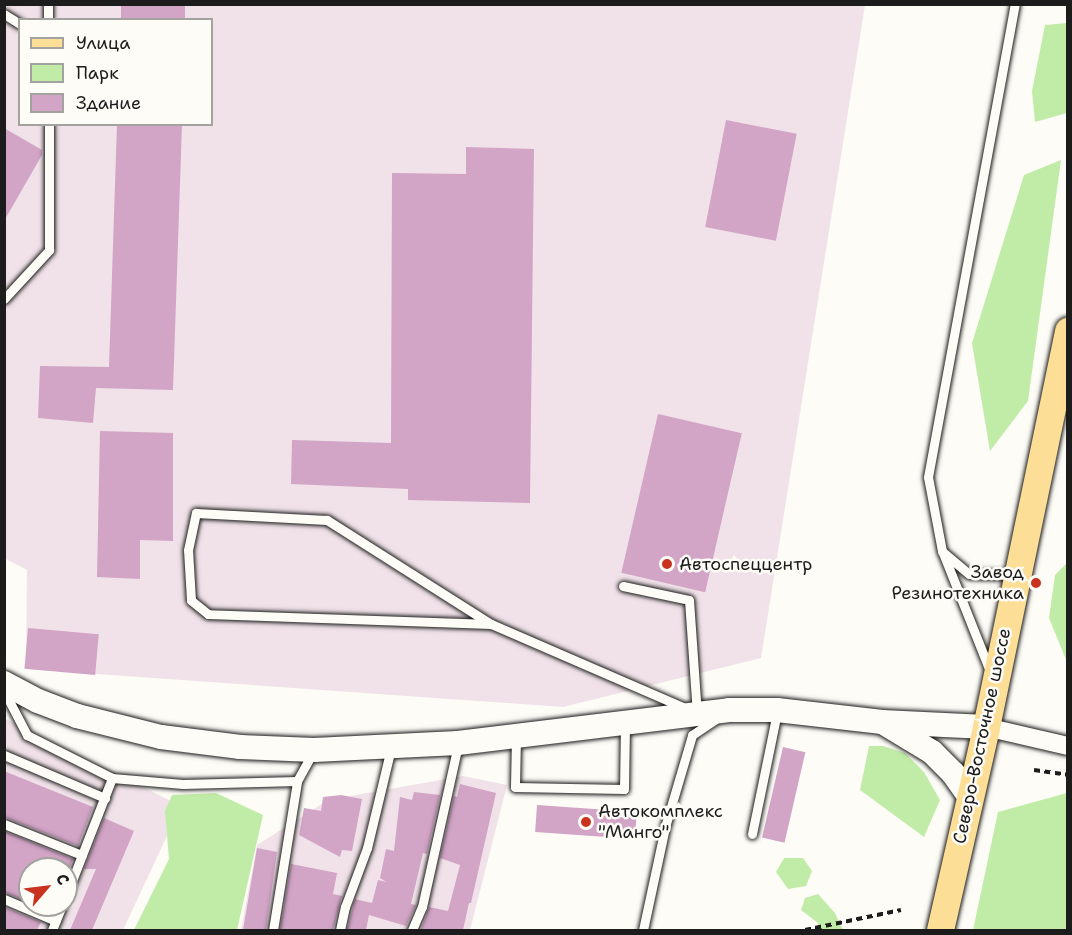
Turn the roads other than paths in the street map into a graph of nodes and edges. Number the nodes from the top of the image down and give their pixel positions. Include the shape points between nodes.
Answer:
1 (1015, 4) edge
2 (4, 14) edge
3 (18, 23) edge
4 (49, 126) edge
5 (4, 299) edge
6 (1068, 330) edge
7 (1060, 393) edge
8 (942, 551) junction
9 (1017, 575) junction
10 (623, 585) dead end
11 (491, 624) junction
12 (994, 682) junction
13 (4, 683) edge
14 (4, 692) edge
15 (729, 710) junction
16 (777, 710) junction
17 (697, 714) junction
18 (882, 722) junction
19 (625, 723) junction
20 (986, 727) junction
21 (516, 736) junction
22 (458, 743) junction
23 (1068, 746) edge
24 (391, 748) junction
25 (314, 750) junction
26 (4, 755) edge
27 (112, 778) junction
28 (297, 782) junction
29 (969, 795) junction
30 (105, 798) junction
31 (4, 824) edge
32 (752, 834) dead end
33 (82, 855) junction
34 (78, 865) edge
35 (4, 899) edge
36 (54, 926) edge
37 (273, 930) edge
38 (340, 930) edge
39 (412, 930) edge
40 (643, 930) edge
41 (940, 930) edge

1 - 8 lane via 928,477
2 - 3 lane
4 - 5 lane via 49,250
6 - 7 main road, Северо-Восточное шоссе
7 - 9 main road, Северо-Восточное шоссе
8 - 9 lane via 969,574
8 - 12 lane
9 - 12 main road, Северо-Восточное шоссе
10 - 17 lane via 689,600
11 - 11 lane via 327,520 196,513 188,550 191,600 208,614
11 - 17 lane
12 - 20 main road, Северо-Восточное шоссе
13 - 25 street via 77,716 161,737 240,747
14 - 27 lane via 27,735
15 - 16 street
15 - 17 street
15 - 40 lane via 692,735 665,827
16 - 18 street
16 - 32 lane
17 - 19 street
18 - 20 street
18 - 29 street via 932,752
19 - 21 street
19 - 21 lane via 624,789 514,787
20 - 23 street
20 - 29 main road, Северо-Восточное шоссе
21 - 22 street
22 - 24 street
22 - 39 lane via 422,908
24 - 25 street
24 - 38 lane via 367,848
25 - 28 lane
26 - 30 lane
27 - 28 lane via 183,784
27 - 30 lane
28 - 37 lane
29 - 41 main road, Северо-Восточное шоссе
30 - 33 lane
31 - 33 lane
33 - 34 lane
35 - 36 lane

